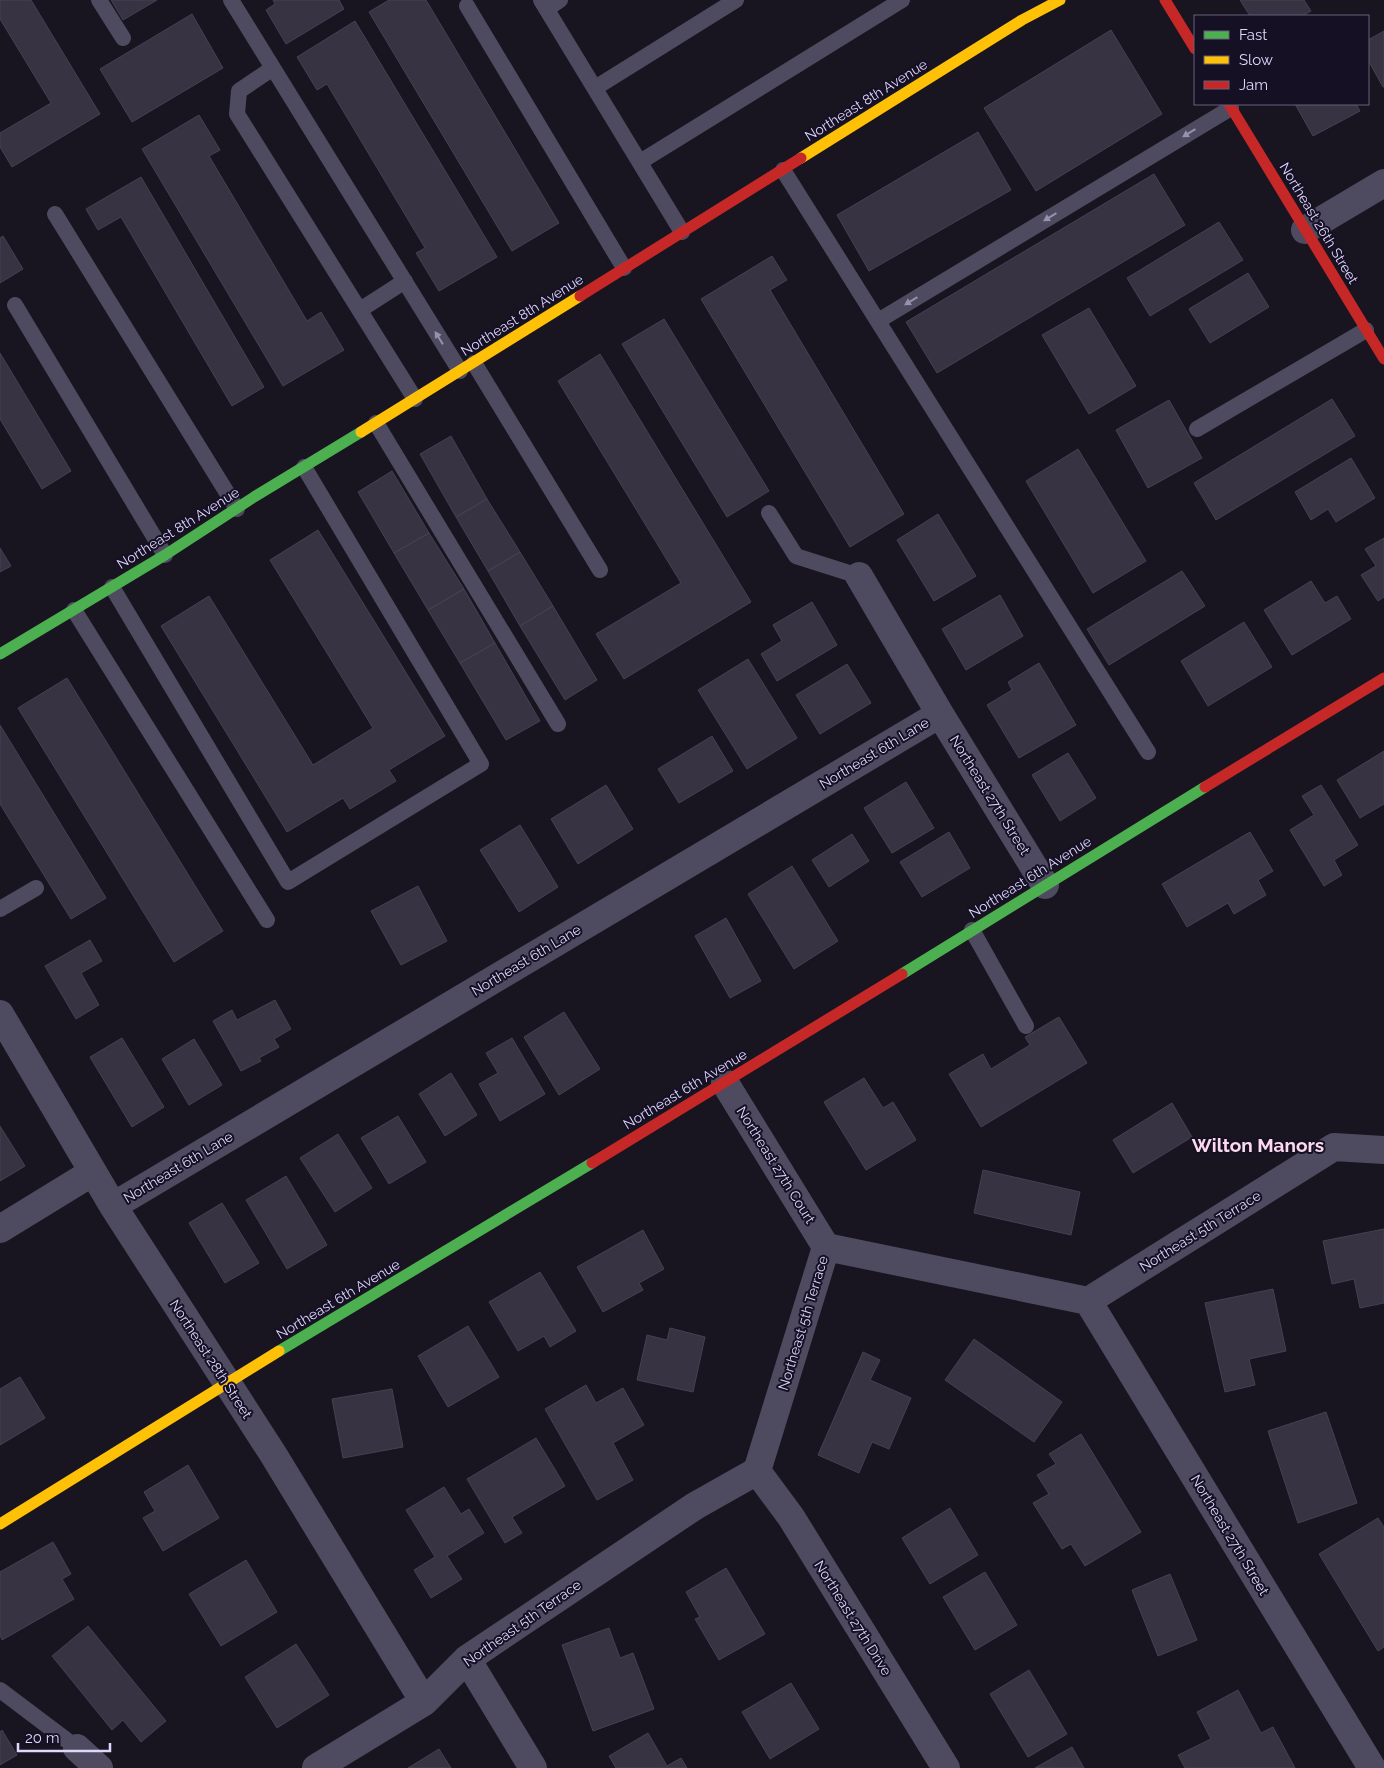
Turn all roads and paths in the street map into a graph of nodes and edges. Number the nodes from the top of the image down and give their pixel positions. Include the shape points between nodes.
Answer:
1 (99, 0) edge
2 (231, 0) edge
3 (736, 0) edge
4 (902, 0) edge
5 (1060, 0) edge
6 (1166, 0) edge
7 (549, 3) edge
8 (467, 6) dead end
9 (123, 38) dead end
10 (1194, 47) edge
11 (273, 68) junction
12 (595, 88) junction
13 (1230, 106) edge
14 (640, 162) junction
15 (783, 170) junction
16 (1384, 183) edge
17 (55, 214) dead end
18 (1305, 230) junction
19 (682, 232) junction
20 (624, 268) junction
21 (405, 281) junction
22 (15, 305) dead end
23 (360, 310) junction
24 (878, 321) junction
25 (1366, 330) junction
26 (1384, 359) edge
27 (467, 367) junction
28 (416, 399) junction
29 (376, 423) junction
30 (1196, 429) dead end
31 (304, 468) junction
32 (237, 508) junction
33 (769, 513) dead end
34 (165, 556) junction
35 (600, 570) dead end
36 (859, 576) joint
37 (112, 588) junction
38 (74, 610) junction
39 (0, 654) edge
40 (1384, 678) edge
41 (940, 714) junction
42 (558, 724) dead end
43 (1148, 752) dead end
44 (1045, 885) junction
45 (36, 888) dead end
46 (0, 909) edge
47 (266, 920) dead end
48 (972, 930) junction
49 (0, 1014) edge
50 (1026, 1026) dead end
51 (725, 1083) junction
52 (1384, 1150) edge
53 (93, 1172) junction
54 (113, 1206) junction
55 (0, 1229) edge
56 (826, 1247) junction
57 (1088, 1302) junction
58 (226, 1384) junction
59 (757, 1471) junction
60 (0, 1524) edge
61 (466, 1659) junction
62 (0, 1690) edge
63 (424, 1702) junction
64 (77, 1748) joint
65 (99, 1768) edge
66 (316, 1768) edge
67 (533, 1768) edge
68 (946, 1768) edge
69 (1372, 1768) edge

1 - 9 lane
2 - 11 lane
3 - 12 lane
4 - 14 lane
5 - 15 street, Northeast 8th Avenue via 1022,20
6 - 10 street
7 - 12 lane
8 - 20 lane
11 - 21 lane
11 - 23 lane via 238,91 237,114
12 - 14 lane
13 - 18 street, Northeast 26th Street
13 -> 24 lane
14 - 19 lane
15 - 19 street, Northeast 8th Avenue
15 - 24 lane
16 - 18 street
17 - 32 lane
18 - 25 street, Northeast 26th Street
19 - 20 street, Northeast 8th Avenue
20 - 27 street, Northeast 8th Avenue
21 - 23 lane
27 -> 21 lane via 418,304
22 - 34 lane
23 - 28 lane
24 - 43 lane
25 - 26 street, Northeast 26th Street
25 - 30 lane
27 - 28 street, Northeast 8th Avenue
27 - 35 lane
28 - 29 street, Northeast 8th Avenue
29 - 31 street, Northeast 8th Avenue
29 - 42 lane
31 - 32 street, Northeast 8th Avenue
31 - 37 lane via 481,764 288,882
32 - 34 street, Northeast 8th Avenue
33 - 36 lane via 796,556
34 - 37 street, Northeast 8th Avenue
36 - 41 street, Northeast 27th Street
37 - 38 street, Northeast 8th Avenue
38 - 39 street, Northeast 8th Avenue
38 - 47 lane
40 - 44 street, Northeast 6th Avenue
41 - 44 street, Northeast 27th Street
41 - 54 street, Northeast 6th Lane
44 - 48 street, Northeast 6th Avenue
45 - 46 lane
48 - 50 lane
48 - 51 street, Northeast 6th Avenue
49 - 53 street, Northeast 28th Street
51 - 56 street, Northeast 27th Court
51 - 58 street, Northeast 6th Avenue
52 - 57 street, Northeast 5th Terrace via 1334,1147
53 - 54 street, Northeast 28th Street
53 - 55 street
54 - 58 street, Northeast 28th Street
56 - 57 street, Northeast 5th Terrace
56 - 59 street, Northeast 5th Terrace
57 - 69 street, Northeast 27th Street
58 - 60 street, Northeast 6th Avenue
58 - 63 street, Northeast 28th Street via 273,1454
59 - 61 street, Northeast 5th Terrace via 695,1506
59 - 68 street, Northeast 27th Drive via 791,1517
61 - 63 street, Northeast 5th Terrace
61 - 67 street
62 - 64 lane
63 - 66 street, Northeast 5th Terrace
64 - 65 street

